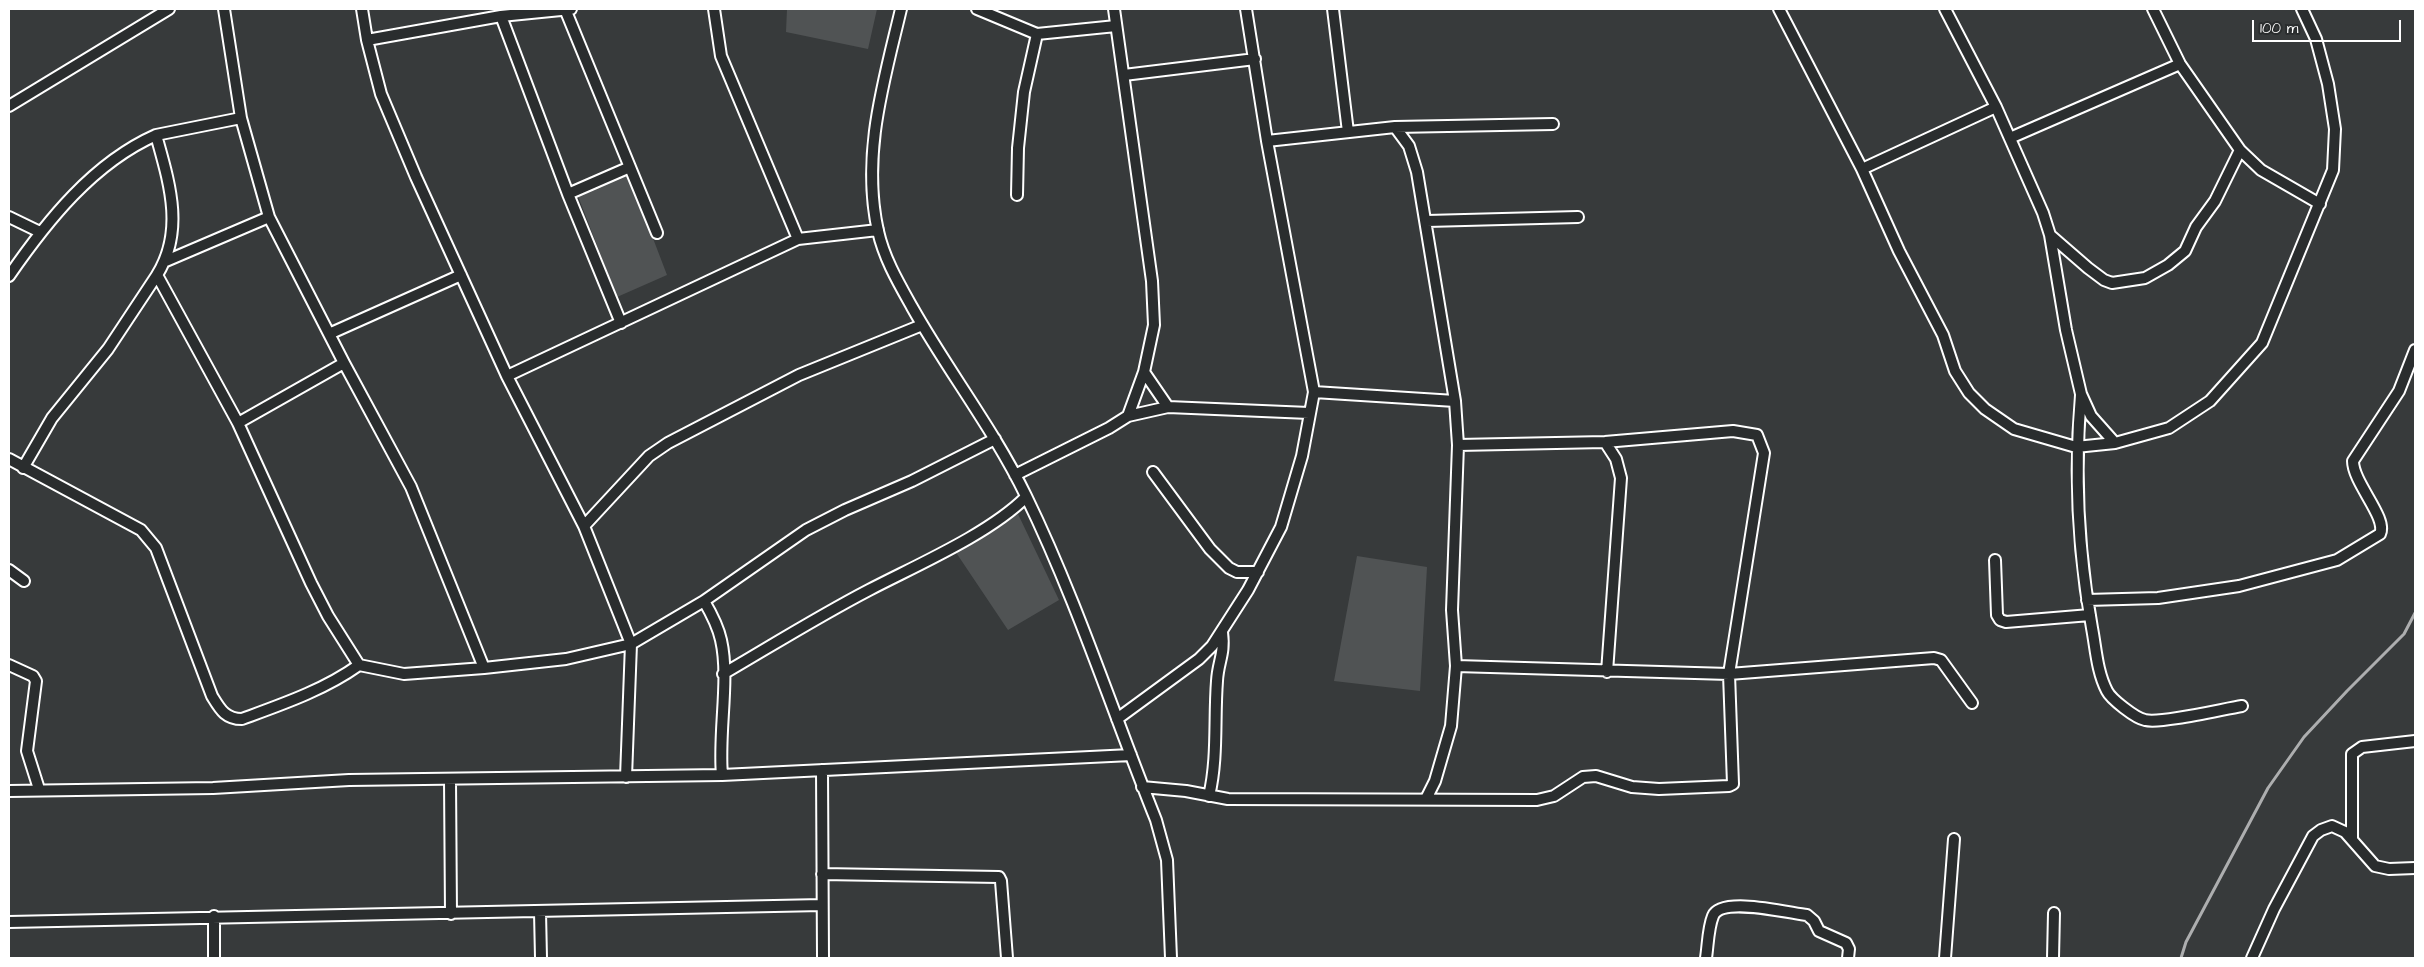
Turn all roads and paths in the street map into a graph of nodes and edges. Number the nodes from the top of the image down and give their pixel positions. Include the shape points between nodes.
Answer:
1 (169, 9) edge
2 (224, 9) edge
3 (362, 9) edge
4 (568, 9) edge
5 (714, 9) edge
6 (901, 9) edge
7 (977, 9) edge
8 (1114, 9) edge
9 (1246, 9) edge
10 (1332, 9) edge
11 (1779, 9) edge
12 (1945, 9) edge
13 (2154, 9) edge
14 (2302, 9) edge
15 (501, 16) junction
16 (1116, 26) junction
17 (1037, 34) junction
18 (367, 40) junction
19 (1255, 59) junction
20 (2180, 64) junction
21 (1124, 76) junction
22 (9, 106) edge
23 (1996, 107) junction
24 (240, 118) junction
25 (1553, 124) dead end
26 (1395, 127) junction
27 (1348, 132) junction
28 (156, 135) junction
29 (2010, 138) junction
30 (1267, 141) junction
31 (2240, 150) junction
32 (630, 167) junction
33 (1862, 169) junction
34 (568, 194) junction
35 (1017, 195) dead end
36 (2320, 204) junction
37 (9, 217) edge
38 (269, 217) junction
39 (1578, 217) dead end
40 (1426, 221) junction
41 (878, 230) junction
42 (40, 232) junction
43 (657, 233) dead end
44 (2050, 235) junction
45 (798, 239) junction
46 (166, 261) junction
47 (157, 275) junction
48 (461, 275) junction
49 (9, 276) edge
50 (621, 323) junction
51 (922, 325) junction
52 (329, 334) junction
53 (2415, 350) edge
54 (344, 363) junction
55 (1144, 372) junction
56 (507, 376) junction
57 (1314, 392) junction
58 (2081, 394) junction
59 (1455, 401) junction
60 (1168, 407) junction
61 (1309, 412) junction
62 (1128, 416) junction
63 (238, 423) junction
64 (995, 439) junction
65 (1605, 442) junction
66 (2115, 443) junction
67 (1458, 444) junction
68 (2076, 447) junction
69 (9, 459) edge
70 (23, 468) junction
71 (1153, 472) dead end
72 (1015, 475) junction
73 (1026, 497) junction
74 (584, 526) junction
75 (1996, 560) dead end
76 (9, 570) edge
77 (1258, 572) junction
78 (24, 581) dead end
79 (2087, 600) junction
80 (704, 601) junction
81 (2090, 615) junction
82 (1222, 632) junction
83 (631, 644) junction
84 (9, 664) edge
85 (359, 665) junction
86 (1456, 666) junction
87 (484, 668) junction
88 (1607, 672) junction
89 (723, 674) junction
90 (1729, 674) junction
91 (1972, 703) dead end
92 (2242, 706) dead end
93 (1117, 719) junction
94 (2415, 740) edge
95 (1131, 755) junction
96 (822, 770) junction
97 (722, 775) junction
98 (626, 777) junction
99 (450, 780) junction
100 (1434, 782) junction
101 (1142, 787) junction
102 (39, 789) junction
103 (9, 791) edge
104 (1209, 796) junction
105 (1426, 799) junction
106 (1450, 799) junction
107 (1954, 839) dead end
108 (2352, 840) junction
109 (2415, 868) edge
110 (822, 874) junction
111 (822, 905) junction
112 (540, 912) junction
113 (2054, 913) dead end
114 (451, 914) junction
115 (214, 916) junction
116 (9, 922) edge
117 (214, 958) edge
118 (541, 958) edge
119 (822, 958) edge
120 (1006, 958) edge
121 (1171, 958) edge
122 (1706, 958) edge
123 (1848, 958) edge
124 (1945, 958) edge
125 (2053, 958) edge
126 (2252, 958) edge

1 - 22 street
2 - 24 street
3 - 18 street
4 - 15 street
4 - 32 street
5 - 45 street via 720,56
6 - 41 street via 876,112 873,189
7 - 17 street
8 - 16 street
9 - 19 street
10 - 27 street
11 - 33 street
12 - 23 street
13 - 20 street
14 - 36 street via 2316,39 2335,129 2333,170
15 - 18 street
15 - 34 street
16 - 17 street
16 - 21 street
17 - 35 street via 1024,92
18 - 48 street via 382,94
19 - 21 street
19 - 30 street
20 - 29 street
20 - 31 street
21 - 55 street via 1154,305 1154,325
23 - 29 street
23 - 33 street
24 - 28 street
24 - 38 street
25 - 26 street
26 - 27 street
26 - 40 street via 1409,146
27 - 30 street
28 - 42 street via 103,166
28 - 46 street via 173,200 173,223
29 - 44 street
30 - 57 street
31 - 36 street via 2261,170
31 - 44 street via 2185,251 2145,278 2119,283 2104,280
32 - 34 street
32 - 43 street
33 - 68 street via 1968,393 2014,429
34 - 50 street
36 - 66 street via 2262,343 2244,364 2198,411 2169,428
37 - 42 street
38 - 46 street
38 - 52 street
39 - 40 street
40 - 59 street
41 - 45 street
41 - 51 street via 889,266
42 - 49 street
44 - 58 street
45 - 50 street
46 - 47 street
47 - 63 street
47 - 70 street via 108,349 43,431
48 - 52 street
48 - 56 street
50 - 56 street
51 - 64 street
51 - 74 street via 799,375 668,443 650,456
52 - 54 street
53 - 79 street via 2400,391 2353,462 2356,478 2380,520 2380,534 2337,560 2239,586 2158,598
54 - 63 street
54 - 87 street via 411,487
55 - 60 street
55 - 62 street
56 - 74 street
57 - 59 street
57 - 61 street
58 - 66 street via 2091,416
58 - 68 street
59 - 67 street
60 - 61 street
60 - 62 street
61 - 77 street via 1290,501
62 - 72 street
63 - 85 street via 311,583
64 - 72 street
64 - 80 street via 912,482 806,530
65 - 67 street
65 - 88 street via 1616,459 1621,478
65 - 90 street via 1733,431 1757,434 1764,453
66 - 68 street
67 - 86 street via 1452,610
68 - 79 street via 2079,527
69 - 70 street
70 - 85 street via 141,530 149,538 156,548 212,696 222,712 232,719 242,719 316,690 339,680
71 - 77 street via 1210,549 1229,568 1237,572
72 - 73 street
73 - 89 street via 974,535 838,605
73 - 93 street
74 - 83 street
75 - 81 street via 1997,615 2000,620
76 - 78 street
77 - 82 street
79 - 81 street
80 - 83 street
80 - 89 street via 717,625
81 - 92 street via 2100,673 2108,693 2132,713 2146,721
82 - 93 street via 1199,659
82 - 104 street via 1224,646 1217,679 1216,757
83 - 87 street via 566,659
83 - 98 street
84 - 102 street via 33,676 36,681 27,751
85 - 87 street via 404,674
86 - 88 street
86 - 100 street via 1451,726
88 - 90 street
89 - 97 street
90 - 91 street via 1934,658 1941,660
90 - 106 street via 1734,778 1729,786 1632,787 1596,776 1583,777 1554,796 1537,800
93 - 95 street
94 - 108 street via 2362,747 2352,754
95 - 96 street
95 - 101 street
96 - 97 street
96 - 110 street
97 - 98 street
98 - 99 street
99 - 102 street via 350,780 213,788
99 - 114 street
100 - 105 street
100 - 106 street
101 - 104 street
101 - 121 street via 1156,820 1167,860
102 - 103 street
104 - 105 street via 1228,799
105 - 106 street
107 - 124 street
108 - 109 street via 2375,866
108 - 126 street via 2345,832 2332,826 2313,836
110 - 111 street
110 - 120 street via 999,877
111 - 112 street
111 - 119 street
112 - 114 street
112 - 118 street
113 - 125 street
114 - 115 street
115 - 116 street
115 - 117 street
122 - 123 street via 1713,915 1727,906 1807,915 1818,931 1846,943

